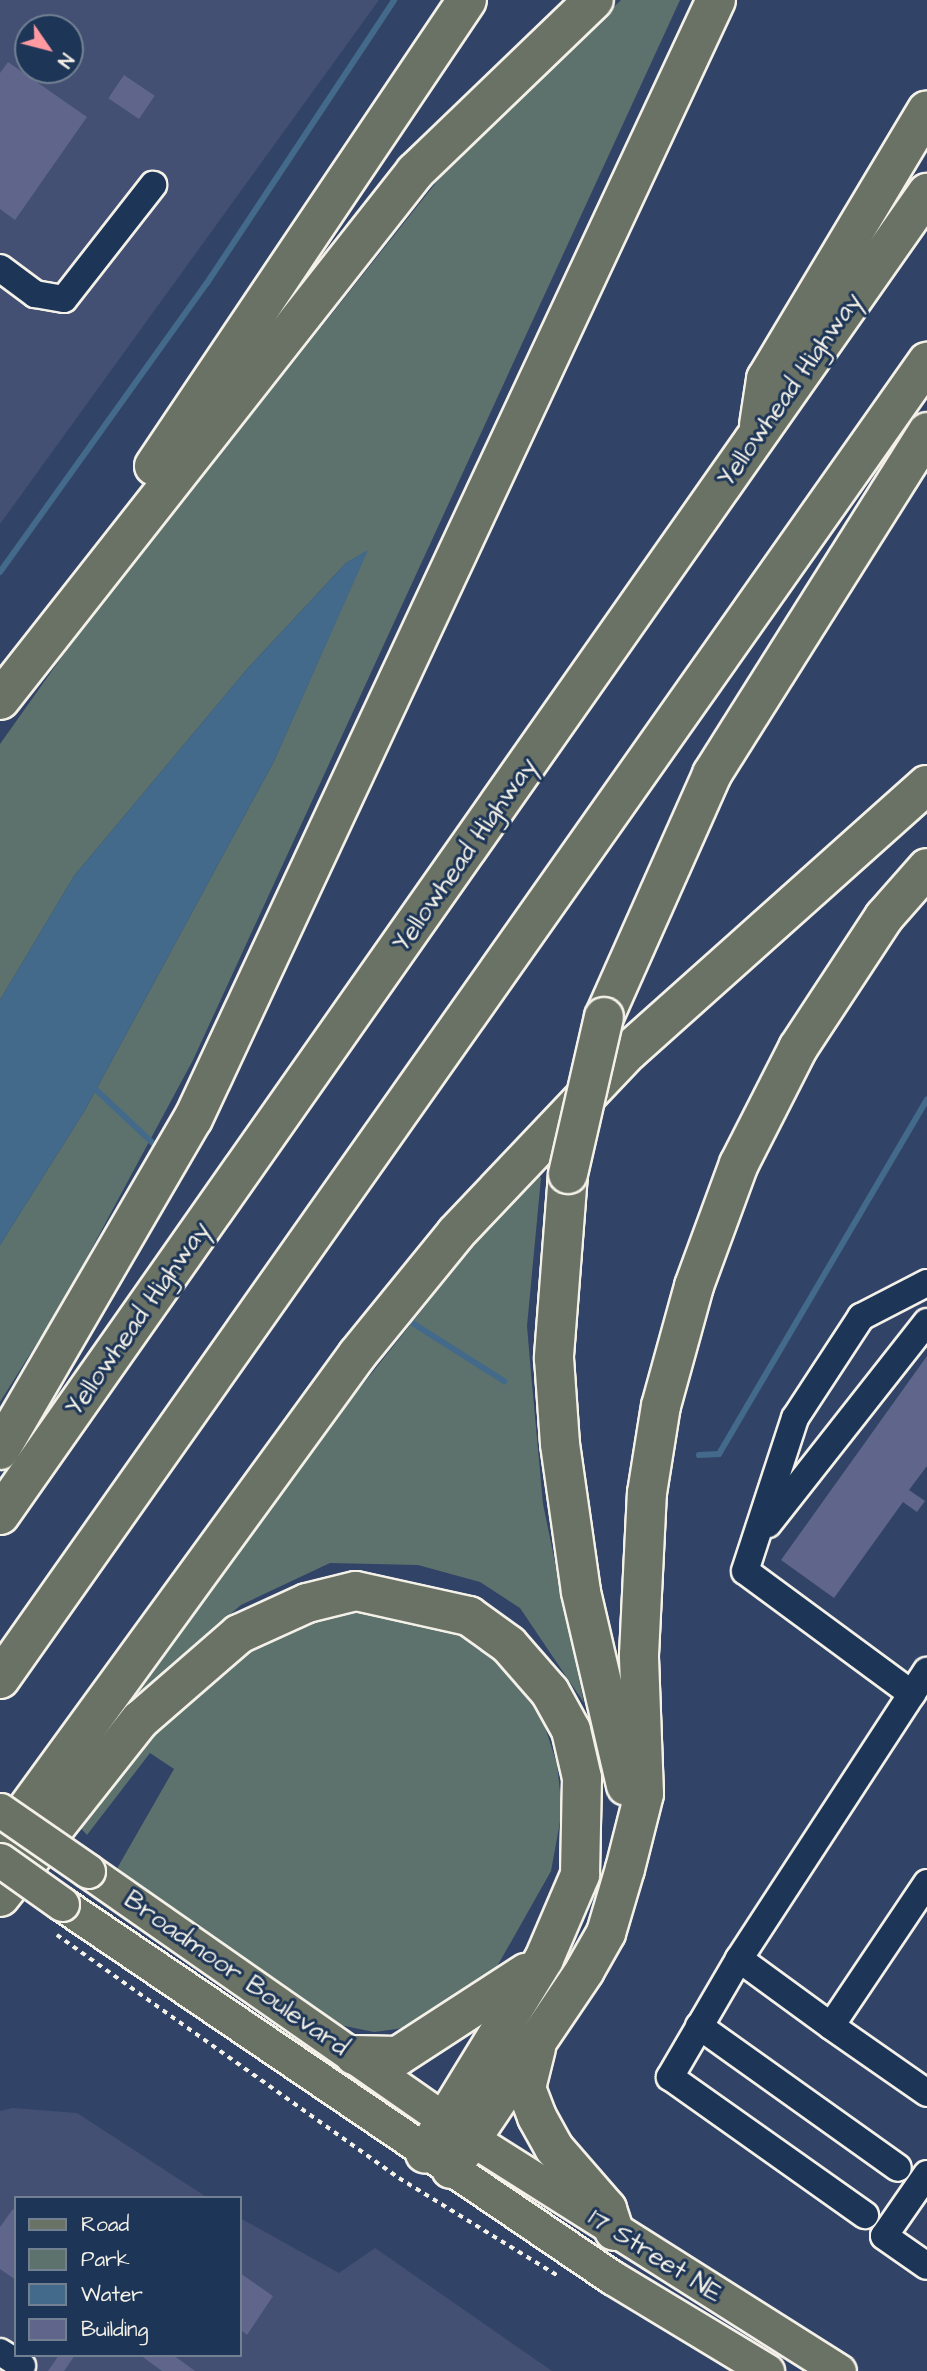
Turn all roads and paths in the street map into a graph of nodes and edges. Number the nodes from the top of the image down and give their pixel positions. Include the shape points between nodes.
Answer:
1 (467, 0) edge
2 (488, 0) edge
3 (594, 0) edge
4 (716, 0) edge
5 (927, 110) edge
6 (374, 140) junction
7 (153, 185) dead end
8 (927, 193) edge
9 (0, 268) edge
10 (927, 362) edge
11 (927, 432) edge
12 (757, 438) junction
13 (0, 695) edge
14 (0, 700) edge
15 (927, 785) edge
16 (927, 868) edge
17 (927, 1283) edge
18 (927, 1322) edge
19 (0, 1450) edge
20 (0, 1515) edge
21 (758, 1536) junction
22 (927, 1671) edge
23 (0, 1679) edge
24 (912, 1694) junction
25 (0, 1810) edge
26 (0, 1846) edge
27 (0, 1860) edge
28 (625, 1868) junction
29 (927, 1883) edge
30 (0, 1897) edge
31 (58, 1918) junction
32 (544, 1959) junction
33 (739, 1959) junction
34 (699, 2026) junction
35 (831, 2026) junction
36 (537, 2039) junction
37 (354, 2055) junction
38 (927, 2093) edge
39 (459, 2130) junction
40 (438, 2161) junction
41 (898, 2168) dead end
42 (927, 2174) edge
43 (865, 2215) dead end
44 (614, 2231) junction
45 (927, 2266) edge
46 (574, 2285) dead end
47 (767, 2371) edge
48 (839, 2371) edge

1 - 6 highway
2 - 6 highway
3 - 14 highway via 415,172
4 - 19 highway via 193,1119
5 - 12 highway via 766,379
6 - 13 highway
7 - 9 lane via 64,299 34,295
8 - 12 highway, Yellowhead Highway
10 - 23 highway
11 - 28 highway, bridge via 712,774 604,1017 568,1174 554,1358 560,1444 581,1592 619,1741 627,1795
12 - 20 highway, Yellowhead Highway
15 - 26 highway via 629,1051 456,1233 357,1355
16 - 28 highway via 884,917 798,1048 739,1164 694,1286 661,1406 647,1493 639,1655 644,1794
17 - 21 lane via 862,1317 854,1328 795,1418
18 - 21 lane
21 - 24 lane via 745,1572
22 - 24 lane
24 - 33 lane
25 - 37 main road, Broadmoor Boulevard, bridge
27 - 31 main road, Broadmoor Boulevard, bridge
28 - 36 highway via 606,1933
29 - 35 lane
30 - 32 highway via 140,1720 196,1668 239,1634 307,1603 356,1591 469,1616 509,1645 550,1692 570,1730 582,1778 580,1875
31 - 40 main road, Broadmoor Boulevard
31 - 46 path via 399,2178
32 - 37 highway via 433,2039 398,2056
32 - 39 highway
33 - 34 lane
33 - 35 lane
34 - 41 lane
34 - 43 lane via 670,2077
35 - 38 lane
36 - 39 highway
36 - 44 highway via 526,2088 537,2117 554,2148 607,2209
37 - 39 main road, Broadmoor Boulevard
39 - 40 highway
39 - 44 main road, 17 Street NE
40 - 47 main road, 17 Street NE
42 - 45 lane via 884,2236
44 - 48 main road, 17 Street NE

